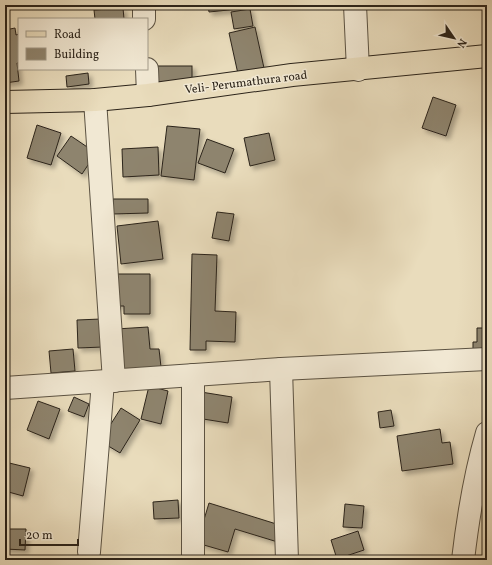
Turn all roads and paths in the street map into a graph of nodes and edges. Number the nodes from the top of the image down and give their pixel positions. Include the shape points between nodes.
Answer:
1 (144, 5) edge
2 (355, 5) edge
3 (144, 18) edge
4 (487, 56) edge
5 (147, 70) edge
6 (358, 70) junction
7 (148, 95) junction
8 (95, 100) junction
9 (5, 102) edge
10 (487, 359) edge
11 (281, 369) junction
12 (193, 375) junction
13 (108, 381) junction
14 (5, 388) edge
15 (487, 433) edge
16 (88, 552) dead end
17 (193, 560) edge
18 (288, 560) edge
19 (463, 560) edge

1 - 3 street
2 - 6 street
4 - 6 main road, Veli- Perumathura road
5 - 7 street
6 - 7 main road, Veli- Perumathura road
7 - 8 main road, Veli- Perumathura road
8 - 9 main road, Veli- Perumathura road
8 - 13 street
10 - 11 street
11 - 12 street
11 - 18 street
12 - 13 street
12 - 17 street
13 - 14 street
13 - 16 street
15 - 19 street via 469,512

